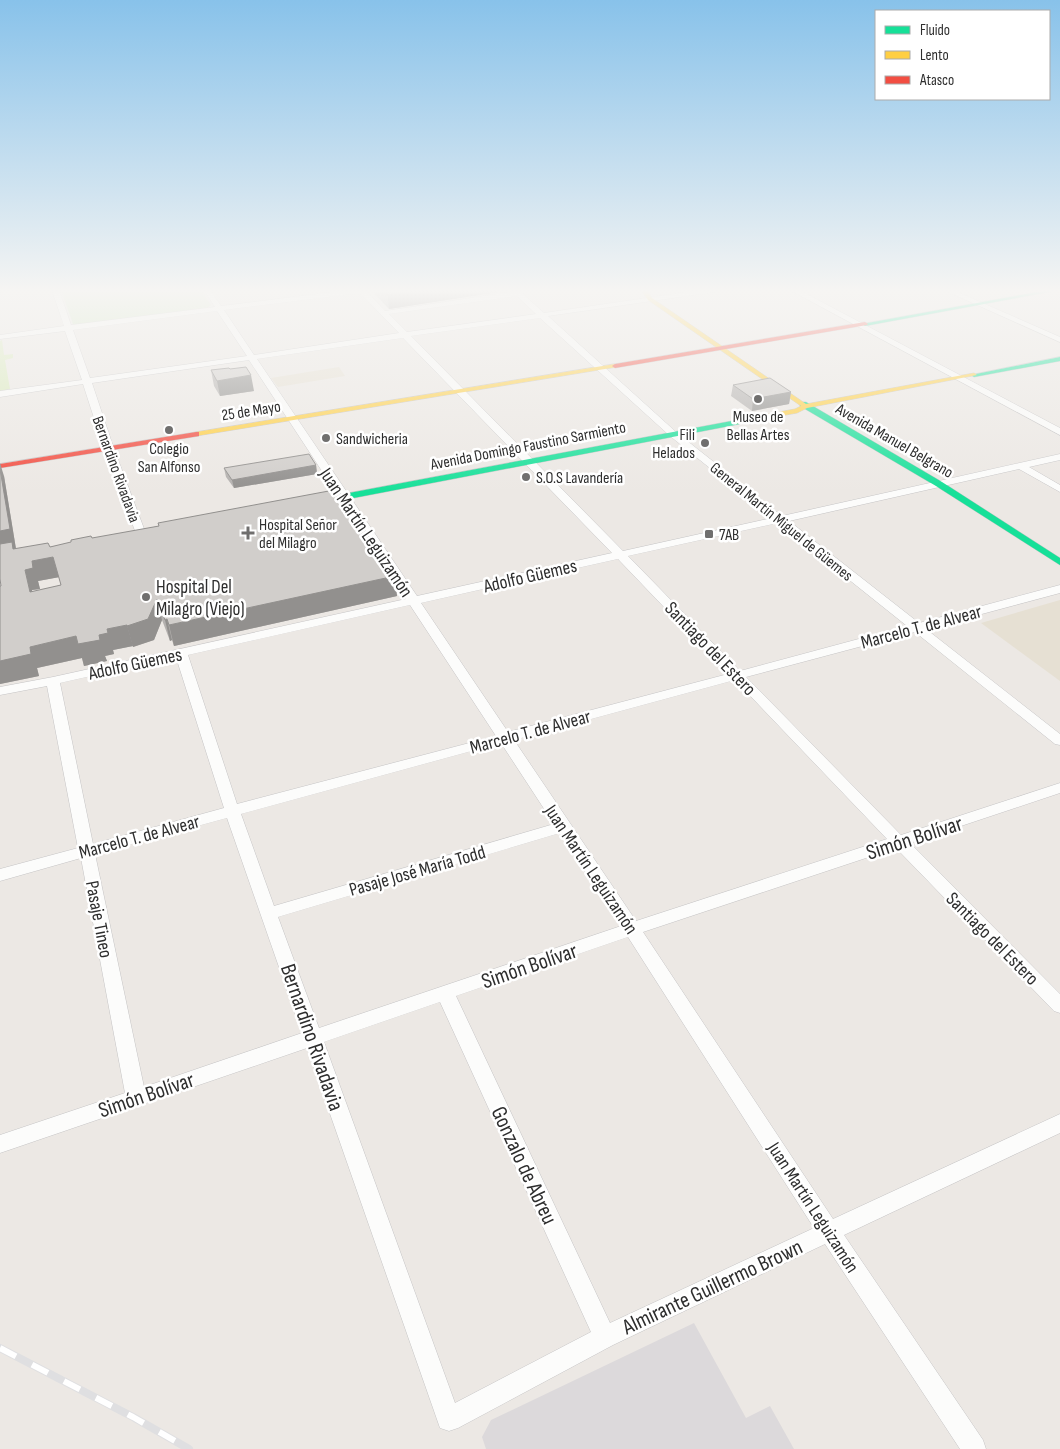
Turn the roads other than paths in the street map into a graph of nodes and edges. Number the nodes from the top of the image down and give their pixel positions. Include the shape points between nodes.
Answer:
1 (79, 358) edge
2 (253, 358) joint
3 (427, 358) edge
4 (588, 358) edge
5 (671, 358) edge
6 (737, 358) edge
7 (921, 358) edge
8 (1060, 358) edge
9 (600, 369) junction
10 (958, 378) junction
11 (88, 382) junction
12 (461, 392) junction
13 (0, 394) edge
14 (805, 406) junction
15 (293, 419) junction
16 (1060, 432) edge
17 (673, 434) junction
18 (109, 449) junction
19 (1060, 457) edge
20 (531, 462) junction
21 (0, 466) edge
22 (1021, 466) junction
23 (939, 484) junction
24 (1060, 489) edge
25 (343, 497) junction
26 (306, 504) edge
27 (780, 519) junction
28 (155, 532) edge
29 (136, 535) joint
30 (619, 555) junction
31 (1060, 562) edge
32 (1060, 589) edge
33 (413, 601) junction
34 (916, 628) junction
35 (181, 653) junction
36 (738, 676) junction
37 (53, 681) junction
38 (0, 691) edge
39 (504, 738) junction
40 (1060, 741) edge
41 (1060, 788) edge
42 (232, 810) junction
43 (564, 826) junction
44 (898, 842) junction
45 (87, 851) junction
46 (0, 875) edge
47 (270, 913) junction
48 (632, 929) junction
49 (444, 994) junction
50 (1060, 1006) edge
51 (312, 1038) junction
52 (136, 1097) junction
53 (1060, 1123) edge
54 (0, 1144) edge
55 (828, 1231) junction
56 (605, 1337) junction
57 (449, 1419) joint
58 (974, 1449) edge

1 - 11 street, Bernardino Rivadavia
2 - 11 street
2 - 15 street, Juan Martín Leguizamón
3 - 12 street, Santiago del Estero
4 - 9 street, General Martín Miguel de Güemes
5 - 9 main road, 25 de Mayo
6 - 14 main road, Avenida Manuel Belgrano
7 - 10 street
8 - 10 main road, Avenida Domingo Faustino Sarmiento
9 - 12 main road, 25 de Mayo
9 - 17 street, General Martín Miguel de Güemes
10 - 14 main road, Avenida Domingo Faustino Sarmiento
10 - 16 street
11 - 13 street
11 - 18 street, Bernardino Rivadavia
12 - 15 main road, 25 de Mayo
12 - 20 street, Santiago del Estero
14 - 17 main road, Avenida Domingo Faustino Sarmiento via 797,411
14 - 23 main road, Avenida Manuel Belgrano
15 - 18 main road, 25 de Mayo
15 - 25 street, Juan Martín Leguizamón
17 - 20 main road, Avenida Domingo Faustino Sarmiento
17 - 27 street, General Martín Miguel de Güemes
18 - 21 main road, 25 de Mayo
18 - 29 street, Bernardino Rivadavia
19 - 22 street, Adolfo Güemes
20 - 25 main road, Avenida Domingo Faustino Sarmiento
20 - 30 street, Santiago del Estero
22 - 23 street, Adolfo Güemes
22 - 24 street
23 - 27 street, Adolfo Güemes
23 - 31 main road, Avenida Manuel Belgrano
25 - 26 main road, Avenida Domingo Faustino Sarmiento
25 - 33 street, Juan Martín Leguizamón
27 - 30 street, Adolfo Güemes
27 - 34 street, General Martín Miguel de Güemes
28 - 29 main road
30 - 33 street, Adolfo Güemes
30 - 36 street, Santiago del Estero
32 - 34 street, Marcelo T. de Alvear
33 - 35 street, Adolfo Güemes
33 - 39 street, Juan Martín Leguizamón
34 - 36 street, Marcelo T. de Alvear
34 - 40 street, General Martín Miguel de Güemes
35 - 37 street, Adolfo Güemes
35 - 42 street, Bernardino Rivadavia
36 - 39 street, Marcelo T. de Alvear
36 - 44 street, Santiago del Estero
37 - 38 street, Adolfo Güemes
37 - 45 street, Pasaje Tineo
39 - 42 street, Marcelo T. de Alvear
39 - 43 street, Juan Martín Leguizamón
41 - 44 street, Simón Bolívar
42 - 45 street, Marcelo T. de Alvear
42 - 47 street, Bernardino Rivadavia
43 - 47 street, Pasaje José María Todd
43 - 48 street, Juan Martín Leguizamón
44 - 48 street, Simón Bolívar
44 - 50 street, Santiago del Estero
45 - 46 street, Marcelo T. de Alvear
45 - 52 street, Pasaje Tineo
47 - 51 street, Bernardino Rivadavia
48 - 49 street, Simón Bolívar
48 - 55 street, Juan Martín Leguizamón
49 - 51 street, Simón Bolívar
49 - 56 street, Gonzalo de Abreu
51 - 52 street, Simón Bolívar
51 - 57 street, Bernardino Rivadavia
52 - 54 street, Simón Bolívar
53 - 55 street, Almirante Guillermo Brown
55 - 56 street, Almirante Guillermo Brown
55 - 58 street, Juan Martín Leguizamón
56 - 57 street, Almirante Guillermo Brown

